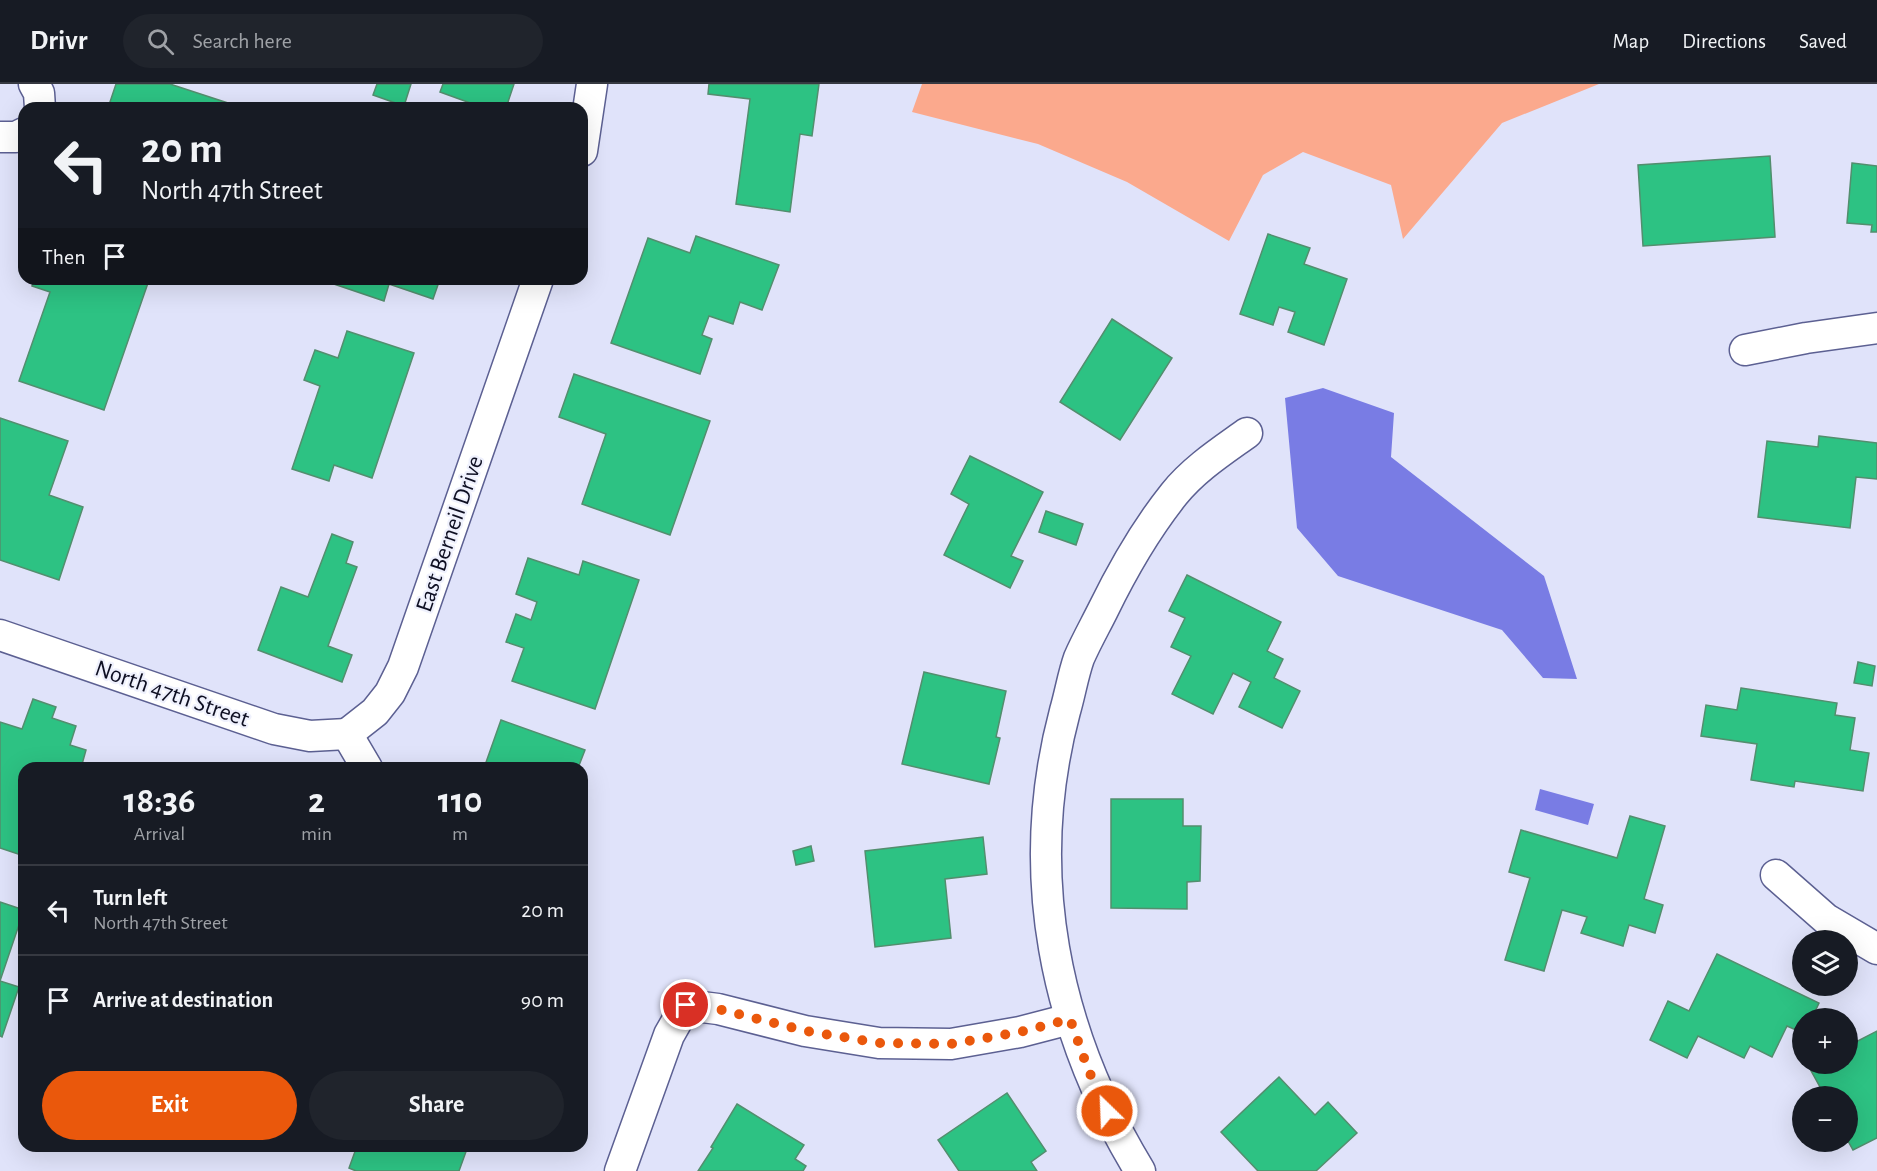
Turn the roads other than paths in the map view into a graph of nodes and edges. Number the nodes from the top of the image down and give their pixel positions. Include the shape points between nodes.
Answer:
1 (34, 84) edge
2 (592, 84) edge
3 (40, 102) edge
4 (588, 111) edge
5 (18, 136) edge
6 (0, 137) edge
7 (536, 285) edge
8 (1877, 328) edge
9 (1745, 350) dead end
10 (1247, 433) dead end
11 (0, 635) edge
12 (347, 734) junction
13 (363, 762) edge
14 (1776, 875) dead end
15 (1877, 949) edge
16 (1070, 1019) junction
17 (620, 1171) edge
18 (1140, 1171) edge

1 - 3 street
2 - 4 street
5 - 6 street
7 - 12 street, East Berneil Drive via 403,667 375,712
8 - 9 street
10 - 16 street via 1209,460 1175,493 1121,572 1079,659 1055,747 1046,826 1047,891 1059,977
11 - 12 street, North 47th Street via 274,729 310,736
12 - 13 street
14 - 15 street via 1826,919
16 - 17 street via 951,1044 879,1043 686,1005 669,1035
16 - 18 street via 1116,1132

